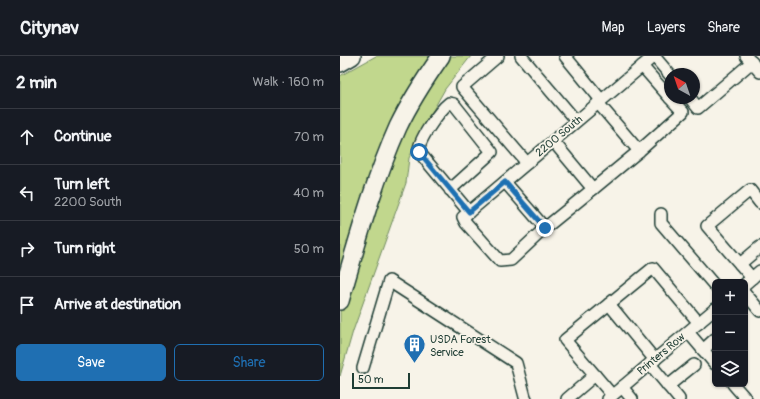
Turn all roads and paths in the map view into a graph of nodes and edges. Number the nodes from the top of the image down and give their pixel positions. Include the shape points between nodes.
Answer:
1 (352, 56) edge
2 (441, 56) edge
3 (498, 56) edge
4 (521, 56) edge
5 (565, 56) edge
6 (648, 59) edge
7 (749, 59) edge
8 (340, 63) edge
9 (664, 71) edge
10 (760, 72) edge
11 (664, 87) edge
12 (600, 102) junction
13 (676, 104) edge
14 (695, 104) edge
15 (576, 121) junction
16 (553, 141) junction
17 (639, 151) junction
18 (527, 163) junction
19 (505, 182) junction
20 (593, 189) junction
21 (450, 190) junction
22 (760, 203) edge
23 (466, 214) junction
24 (661, 214) dead end
25 (545, 228) junction
26 (760, 247) edge
27 (740, 264) junction
28 (752, 278) edge
29 (712, 282) edge
30 (748, 297) edge
31 (340, 301) edge
32 (609, 304) junction
33 (760, 311) edge
34 (712, 312) edge
35 (699, 323) junction
36 (688, 332) junction
37 (712, 342) edge
38 (703, 350) junction
39 (712, 360) edge
40 (652, 362) junction
41 (694, 365) dead end
42 (363, 368) dead end
43 (596, 375) junction
44 (668, 386) junction
45 (622, 387) junction
46 (736, 387) edge
47 (610, 397) edge
48 (526, 399) edge
49 (568, 399) edge
50 (632, 399) edge
51 (679, 399) edge
52 (746, 399) edge

1 - 8 highway
2 - 31 highway via 410,104 388,150
3 - 18 street via 462,87
4 - 15 street
5 - 12 street
6 - 9 street
6 - 11 street
6 - 12 street, 2200 South
7 - 10 street
7 - 14 street via 698,108
12 - 15 street, 2200 South
12 - 17 street
13 - 17 street via 683,112
15 - 16 street, 2200 South
16 - 18 street, 2200 South
16 - 20 street
17 - 20 street
18 - 19 street, 2200 South
19 - 23 street, 2200 South
19 - 25 street
20 - 25 street
21 - 21 street via 492,152 454,104 449,103 436,116 418,149
21 - 23 street
22 - 27 street via 750,190 707,226
23 - 25 street via 466,223 500,261 511,260
24 - 29 street via 661,223
26 - 27 street
27 - 28 street
30 - 33 street
32 - 35 street via 653,268
32 - 40 street
32 - 43 street via 565,340
34 - 35 street, Printers Row
35 - 36 street, Printers Row
36 - 38 street
36 - 40 street, Printers Row
37 - 38 street
38 - 39 street
40 - 44 street
40 - 45 street, Printers Row
41 - 44 street
42 - 48 street via 389,281 516,363
43 - 47 street
43 - 49 street
44 - 51 street
45 - 47 street, Printers Row
45 - 50 street
46 - 52 street

